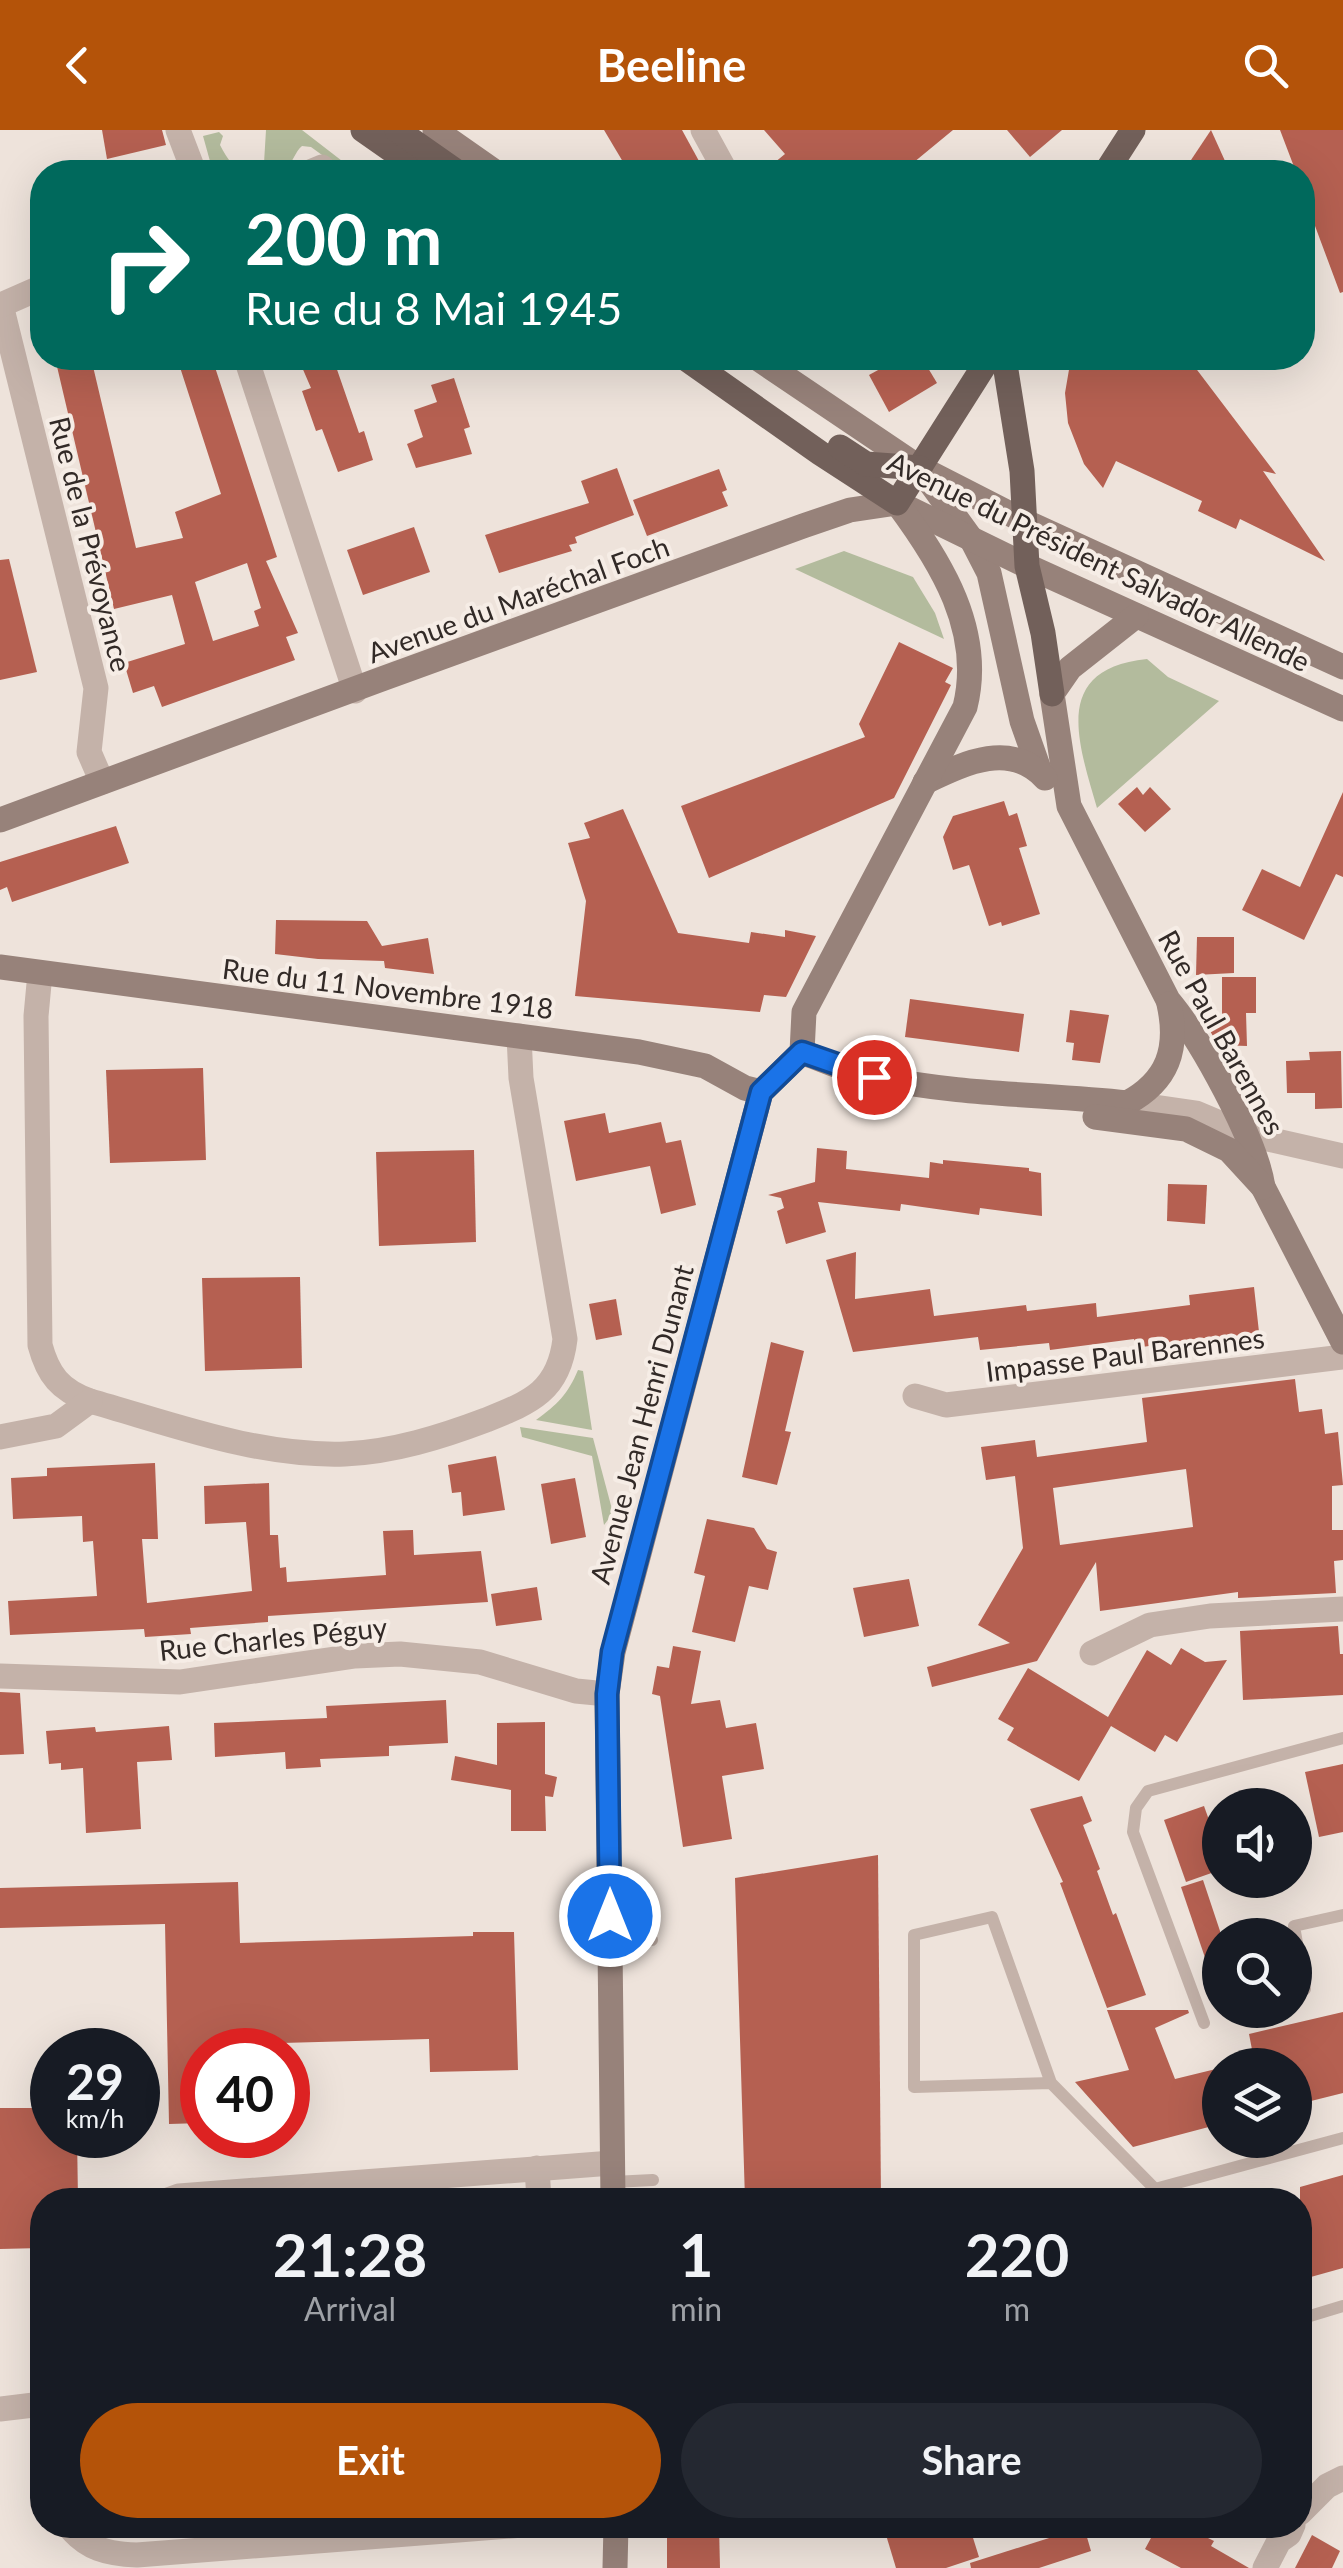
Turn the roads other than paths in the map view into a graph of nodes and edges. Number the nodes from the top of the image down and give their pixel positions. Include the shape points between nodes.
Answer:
1 (178, 130) edge
2 (363, 130) edge
3 (398, 130) edge
4 (435, 130) edge
5 (703, 130) edge
6 (1133, 130) edge
7 (189, 160) edge
8 (406, 160) edge
9 (440, 160) edge
10 (478, 160) edge
11 (719, 160) edge
12 (1114, 160) edge
13 (30, 292) edge
14 (1, 305) edge
15 (250, 370) edge
16 (715, 370) edge
17 (717, 370) edge
18 (775, 370) edge
19 (981, 370) edge
20 (1006, 370) edge
21 (920, 468) junction
22 (897, 503) junction
23 (1024, 521) junction
24 (972, 540) junction
25 (1027, 566) junction
26 (1136, 616) junction
27 (1343, 667) edge
28 (355, 690) junction
29 (1052, 694) junction
30 (1343, 709) edge
31 (1040, 772) junction
32 (102, 782) junction
33 (926, 782) junction
34 (1069, 806) junction
35 (0, 820) edge
36 (0, 967) edge
37 (40, 972) junction
38 (1168, 1000) junction
39 (519, 1036) junction
40 (802, 1052) junction
41 (761, 1092) junction
42 (1039, 1098) junction
43 (1127, 1104) junction
44 (1246, 1134) junction
45 (1343, 1156) edge
46 (1263, 1187) junction
47 (1343, 1342) edge
48 (1343, 1357) edge
49 (916, 1396) dead end
50 (90, 1401) junction
51 (0, 1437) edge
52 (1343, 1609) edge
53 (1092, 1653) dead end
54 (0, 1676) edge
55 (607, 1694) junction
56 (1343, 1738) edge
57 (1343, 1915) edge
58 (1312, 1922) edge
59 (652, 1940) dead end
60 (610, 1942) junction
61 (1202, 2017) edge
62 (1051, 2083) junction
63 (1343, 2138) edge
64 (537, 2168) junction
65 (653, 2180) dead end
66 (613, 2181) edge
67 (393, 2188) edge
68 (538, 2188) edge
69 (1148, 2188) edge
70 (1177, 2188) edge
71 (1343, 2306) edge
72 (1312, 2315) edge
73 (30, 2405) edge
74 (0, 2409) edge
75 (1343, 2478) edge
76 (1312, 2502) edge
77 (79, 2538) edge
78 (311, 2538) edge
79 (616, 2538) edge
80 (1284, 2538) edge
81 (615, 2568) edge
82 (1265, 2568) edge

1 - 7 street
2 - 8 main road
3 - 9 main road
4 - 10 street
5 - 11 street
6 - 12 main road
13 - 14 street, Rue de la Prévoyance
14 - 32 street, Rue de la Prévoyance via 96,688 89,752
15 - 28 street
16 - 22 main road, Avenue du Président Salvador Allende
17 - 21 main road via 866,464
18 - 21 street, Avenue du Président Salvador Allende
19 - 21 main road
20 - 23 main road
21 - 22 main road
21 - 23 street, Avenue du Président Salvador Allende
21 - 24 street
22 - 24 street, Avenue du Président Salvador Allende
22 - 28 street, Avenue du Maréchal Foch via 850,510
22 - 33 street via 946,579 972,667 966,707
23 - 25 main road
23 - 27 street, Avenue du Président Salvador Allende
24 - 25 street, Avenue du Président Salvador Allende
24 - 31 street via 989,573
25 - 26 street, Avenue du Président Salvador Allende
25 - 29 main road
26 - 29 street via 1070,668
26 - 30 street, Avenue du Président Salvador Allende
28 - 32 street, Avenue du Maréchal Foch
29 - 34 street, Rue Paul Barennes
31 - 33 street via 998,757
31 - 34 street, Rue Paul Barennes
32 - 35 street, Avenue du Maréchal Foch
33 - 40 street via 804,1012
34 - 38 street, Rue Paul Barennes
36 - 37 street, Rue du 11 Novembre 1918
37 - 39 street, Rue du 11 Novembre 1918
37 - 50 street via 40,1344 53,1378
38 - 43 street via 1173,1046 1152,1086
38 - 44 street, Rue Paul Barennes via 1189,1025
39 - 41 street, Rue du 11 Novembre 1918 via 684,1060
39 - 50 street via 520,1078 565,1339 562,1362 538,1396 446,1435 346,1454 249,1445
40 - 41 street
40 - 42 street via 874,1077
41 - 55 street, Avenue Jean Henri Dunant via 612,1652
42 - 43 street
42 - 46 street via 1067,1113 1186,1129 1229,1150
43 - 44 street via 1196,1113
44 - 45 street
44 - 46 street, Rue Paul Barennes
46 - 47 street, Rue Paul Barennes
48 - 49 street, Impasse Paul Barennes via 946,1405
50 - 51 street via 56,1426
52 - 53 street via 1150,1624
54 - 55 street, Rue Charles Péguy via 180,1682 400,1654 480,1662
55 - 60 street, Avenue Jean Henri Dunant
56 - 61 lane via 1148,1790 1136,1808 1133,1832
57 - 58 lane
59 - 60 lane
60 - 66 street, Avenue Jean Henri Dunant
62 - 62 lane via 992,1916 914,1935 914,2087
62 - 69 lane
63 - 70 lane
64 - 66 street
64 - 67 street
64 - 68 street
65 - 66 lane
71 - 72 lane
73 - 74 street
75 - 76 street
77 - 78 street via 114,2554
79 - 81 street
80 - 82 street

